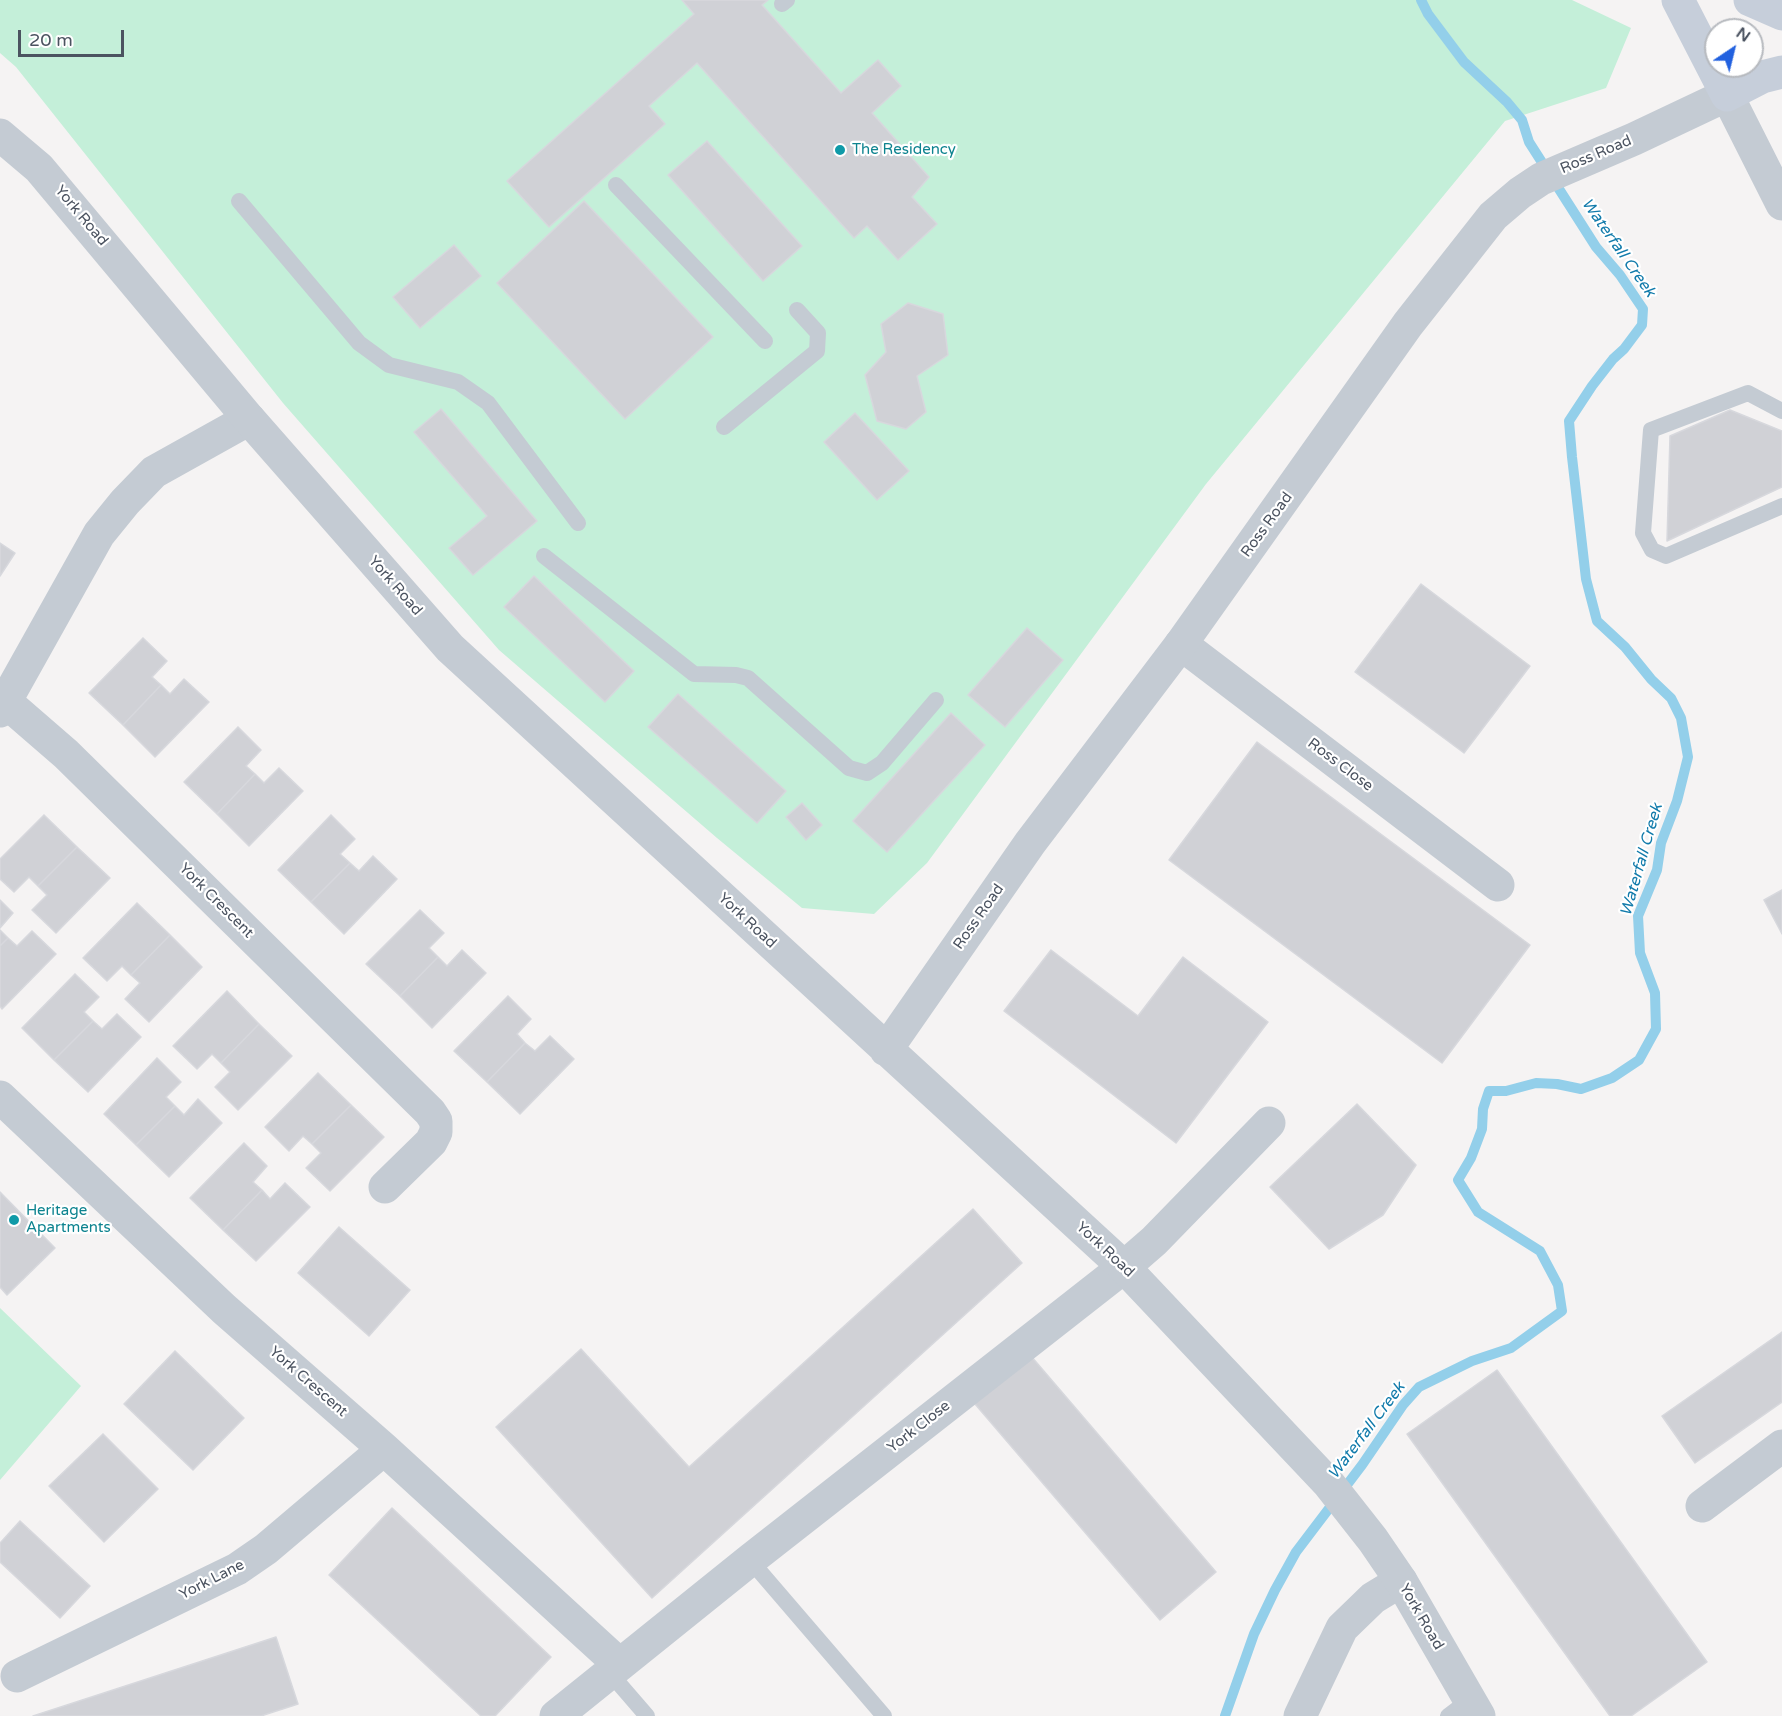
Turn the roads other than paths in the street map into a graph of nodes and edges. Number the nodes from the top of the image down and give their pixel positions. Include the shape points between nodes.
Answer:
1 (1678, 0) edge
2 (1750, 0) edge
3 (1782, 14) edge
4 (1782, 72) edge
5 (1727, 95) junction
6 (0, 135) edge
7 (616, 185) dead end
8 (238, 201) dead end
9 (1782, 204) edge
10 (797, 310) dead end
11 (765, 341) dead end
12 (1782, 411) edge
13 (249, 419) junction
14 (724, 428) dead end
15 (1782, 506) edge
16 (578, 523) dead end
17 (544, 556) dead end
18 (1181, 644) junction
19 (936, 700) dead end
20 (3, 706) edge
21 (1498, 885) dead end
22 (886, 1050) junction
23 (0, 1097) edge
24 (1269, 1123) dead end
25 (385, 1186) dead end
26 (1124, 1267) junction
27 (1782, 1446) edge
28 (384, 1449) junction
29 (1702, 1506) dead end
30 (750, 1560) junction
31 (1401, 1581) junction
32 (614, 1668) junction
33 (17, 1676) dead end
34 (1465, 1711) edge
35 (556, 1716) edge
36 (647, 1716) edge
37 (884, 1716) edge
38 (1300, 1716) edge

1 - 5 main road
2 - 3 main road
4 - 5 main road via 1762,77
5 - 9 street
5 - 18 street, Ross Road via 1545,177 1493,216 1408,324
6 - 13 street, York Road via 39,168
7 - 11 lane
8 - 16 lane via 359,343 389,365 458,382 488,403
10 - 14 lane via 818,333 817,351
12 - 15 lane via 1748,393 1651,430 1643,533 1652,550 1666,556
13 - 20 street, York Crescent via 154,472 125,502 99,534
13 - 22 street, York Road via 450,648
17 - 19 lane via 694,674 748,678 849,768 867,773 882,763
18 - 21 street, Ross Close
18 - 22 street, Ross Road via 1030,843
20 - 25 street, York Crescent via 66,754 430,1112 436,1121 431,1142
22 - 26 street, York Road
23 - 28 street, York Crescent via 224,1309
24 - 26 street, York Close
26 - 30 street, York Close
26 - 31 street, York Road via 1329,1484
27 - 29 street
28 - 32 street, York Crescent
28 - 33 street, York Lane via 237,1569
30 - 32 street, York Close
30 - 37 lane
31 - 34 street, York Road
31 - 38 street via 1373,1598 1342,1628
32 - 35 street, York Close
32 - 36 lane

